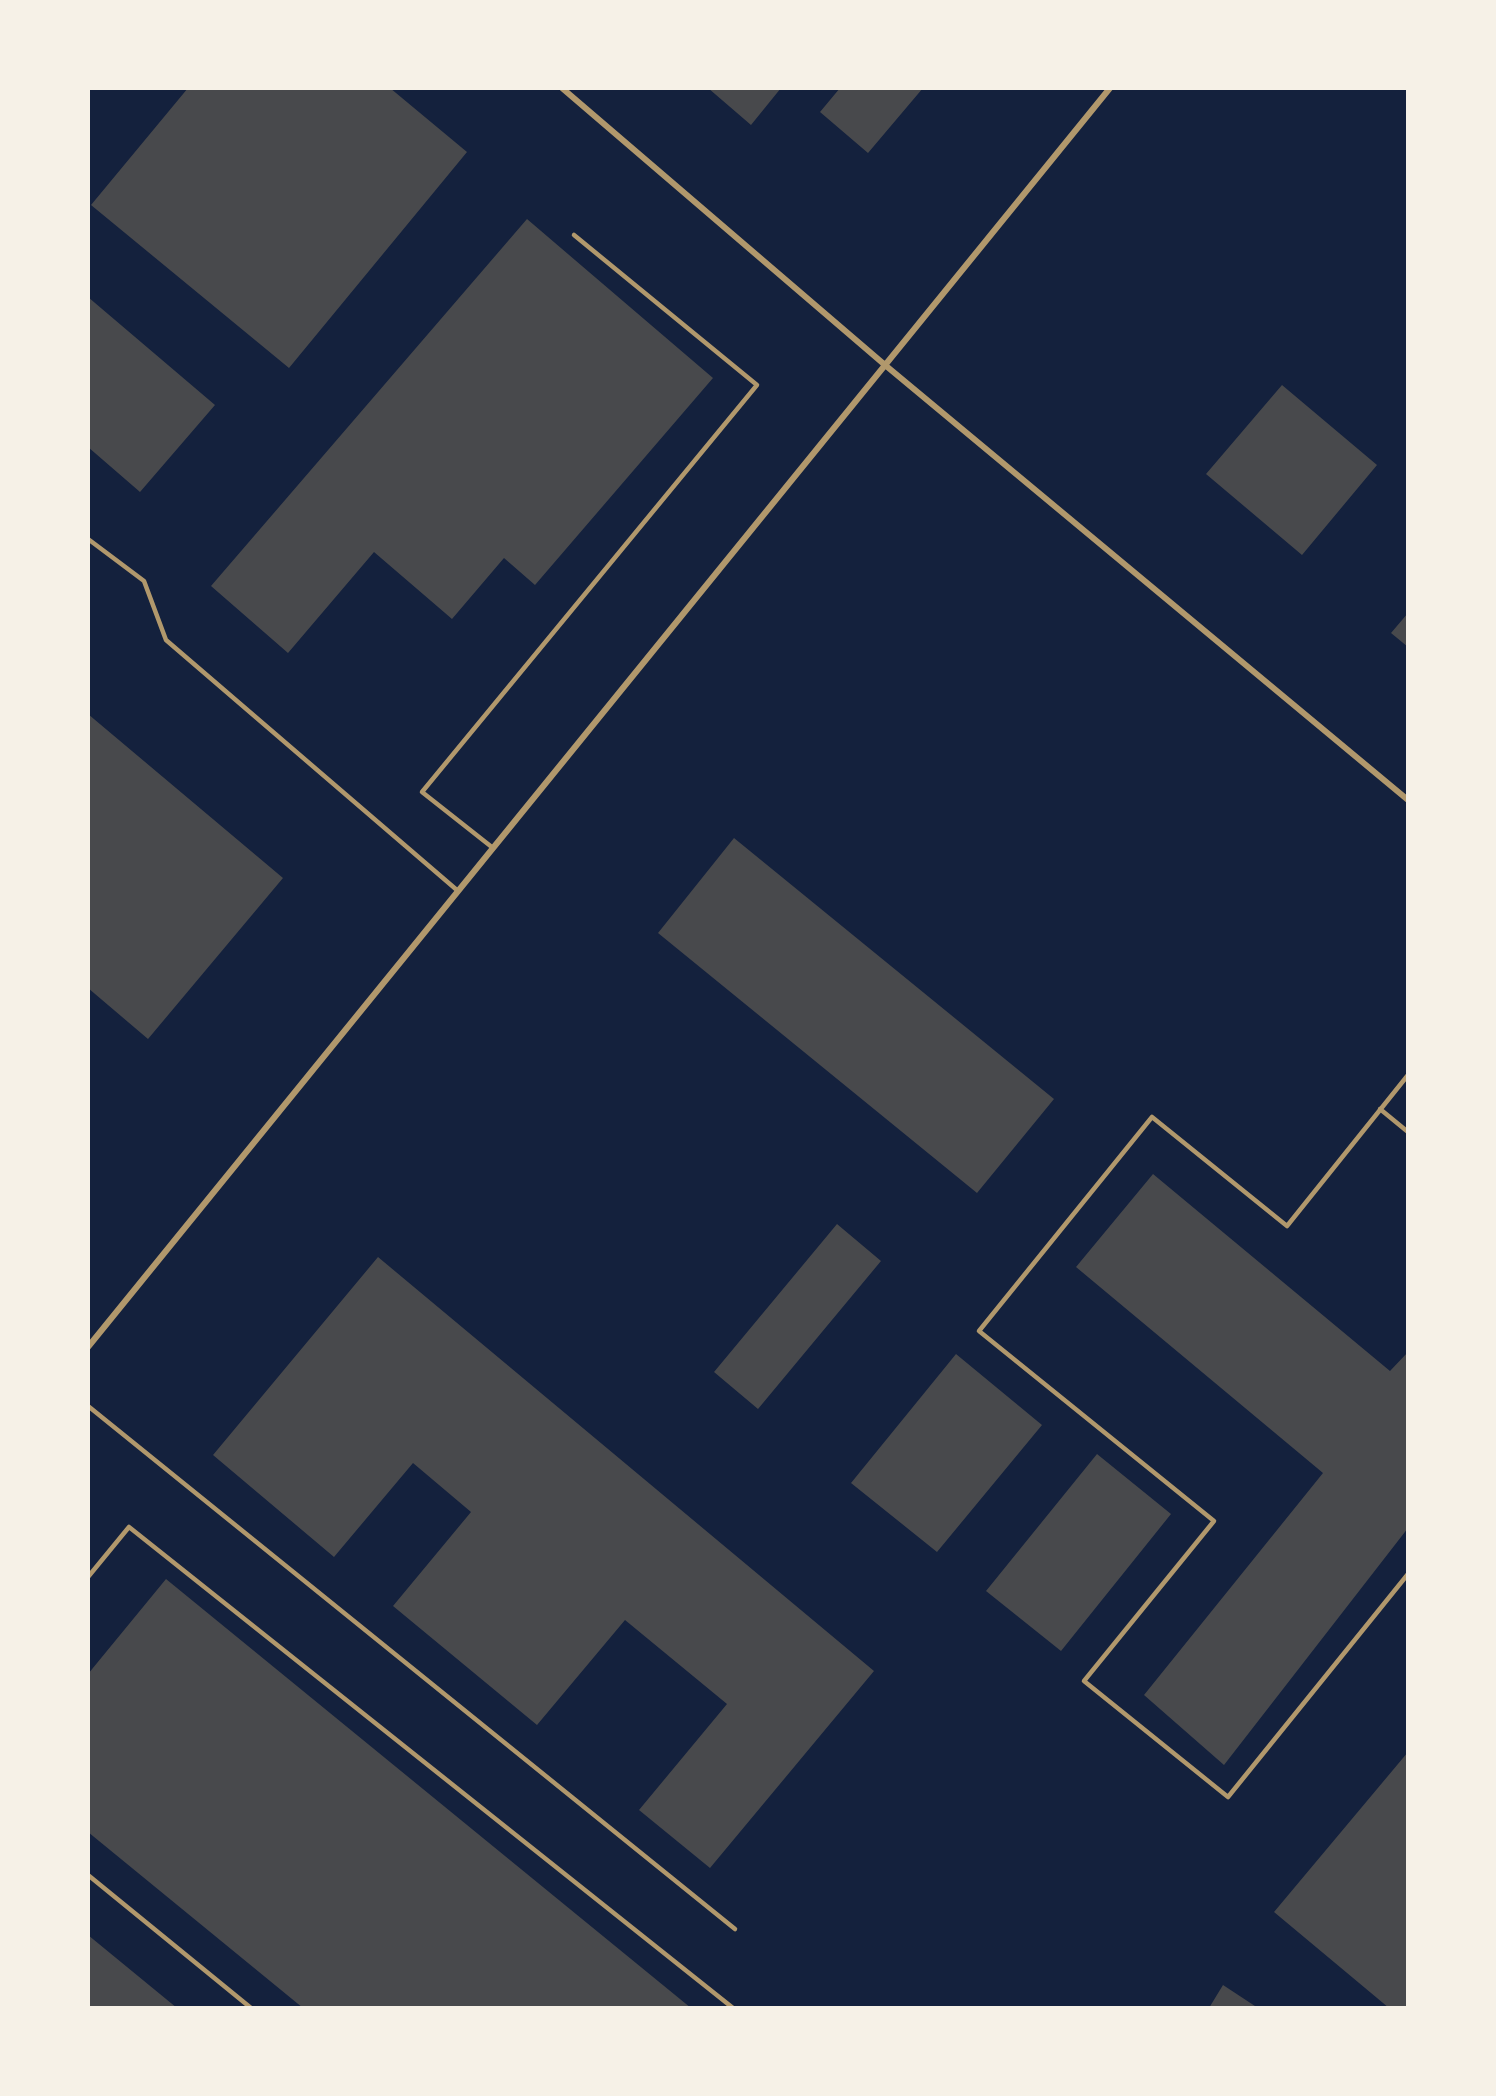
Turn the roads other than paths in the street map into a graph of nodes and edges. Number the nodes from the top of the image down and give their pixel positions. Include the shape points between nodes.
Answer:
1 (561, 88) edge
2 (1110, 88) edge
3 (574, 235) dead end
4 (885, 365) junction
5 (88, 539) edge
6 (1407, 800) edge
7 (493, 848) junction
8 (458, 891) junction
9 (1407, 1075) edge
10 (1380, 1109) junction
11 (1407, 1132) edge
12 (88, 1347) edge
13 (88, 1406) edge
14 (1407, 1574) edge
15 (88, 1577) edge
16 (88, 1875) edge
17 (735, 1929) dead end
18 (251, 2007) edge
19 (733, 2007) edge

1 - 4 street
2 - 4 street
3 - 7 lane via 757,386 422,792
4 - 6 street
4 - 7 street
5 - 8 lane via 144,581 166,640
7 - 8 street
8 - 12 street
9 - 10 lane
10 - 11 lane
10 - 14 lane via 1287,1226 1152,1117 979,1331 1214,1521 1084,1681 1228,1797
13 - 17 lane
15 - 19 lane via 129,1527
16 - 18 lane

